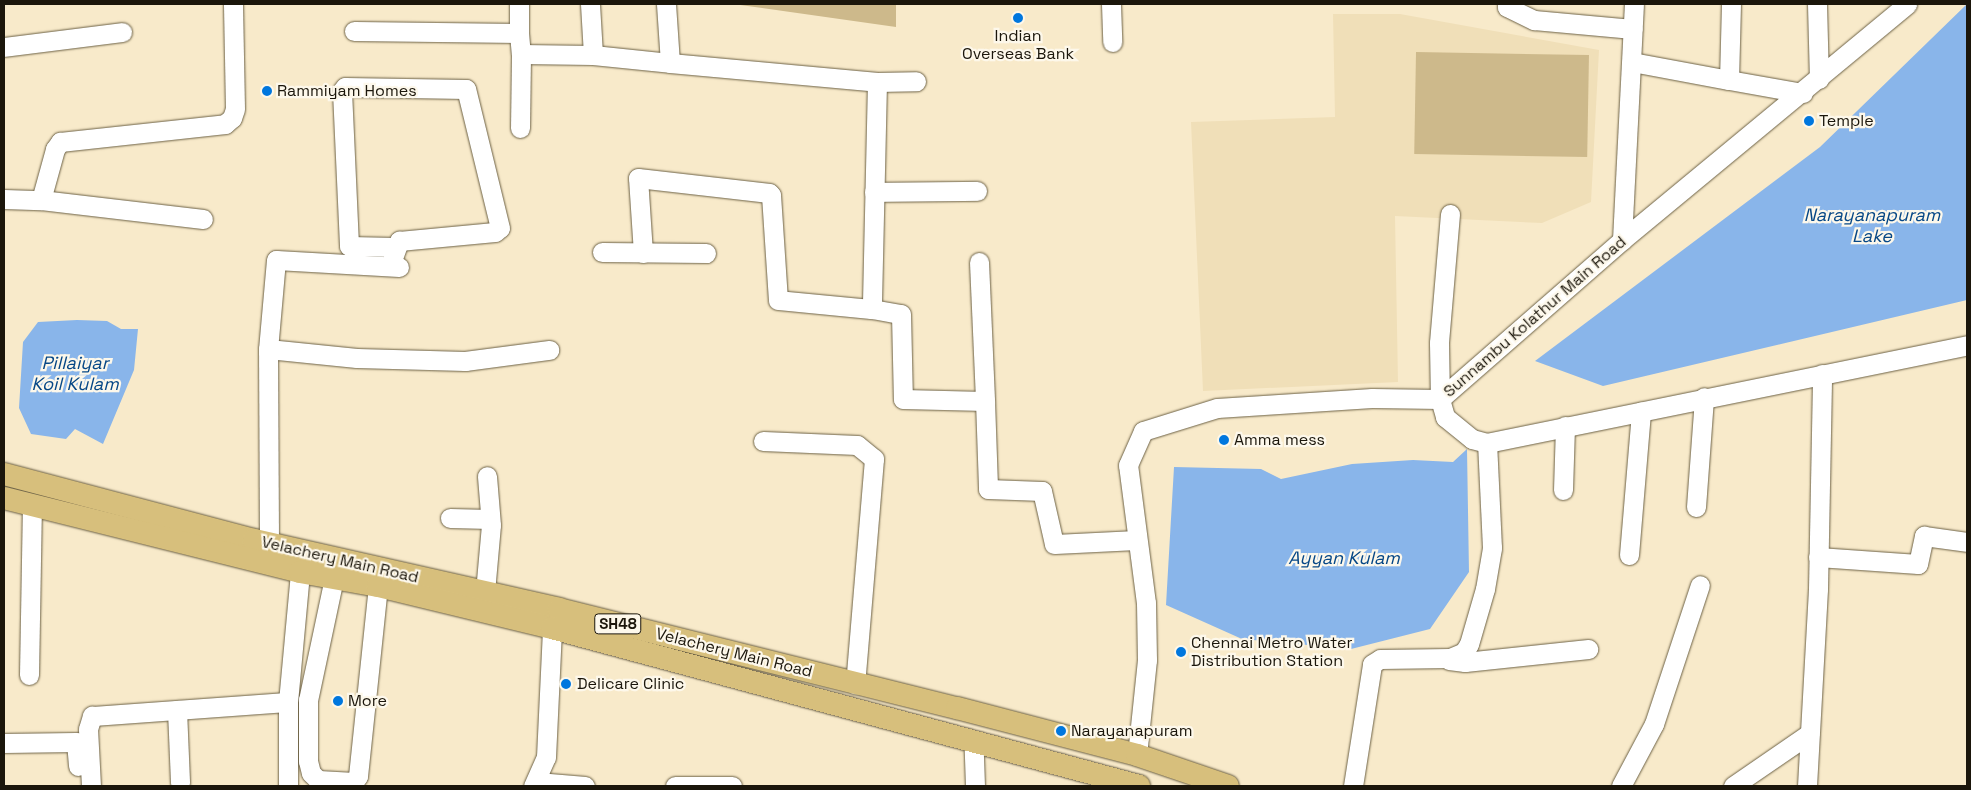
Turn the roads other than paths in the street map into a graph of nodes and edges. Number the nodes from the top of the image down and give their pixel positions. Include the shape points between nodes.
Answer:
1 (234, 4) edge
2 (519, 4) edge
3 (590, 4) edge
4 (666, 4) edge
5 (1111, 4) edge
6 (1507, 4) edge
7 (1634, 4) edge
8 (1730, 4) edge
9 (1818, 4) edge
10 (1900, 7) edge
11 (1633, 30) junction
12 (354, 31) dead end
13 (122, 32) dead end
14 (519, 33) junction
15 (1112, 42) dead end
16 (4, 47) edge
17 (521, 54) junction
18 (593, 55) junction
19 (1632, 62) junction
20 (670, 63) junction
21 (1819, 79) junction
22 (1729, 80) junction
23 (916, 81) dead end
24 (876, 82) junction
25 (1802, 93) junction
26 (520, 128) dead end
27 (978, 191) dead end
28 (874, 192) junction
29 (4, 199) edge
30 (41, 200) junction
31 (1450, 214) dead end
32 (203, 219) dead end
33 (1622, 240) junction
34 (394, 247) junction
35 (602, 252) dead end
36 (643, 253) junction
37 (706, 253) dead end
38 (366, 256) junction
39 (980, 262) dead end
40 (872, 309) junction
41 (1967, 345) edge
42 (268, 348) junction
43 (548, 350) dead end
44 (1822, 374) junction
45 (1704, 398) junction
46 (1440, 399) junction
47 (985, 401) junction
48 (1641, 410) junction
49 (1565, 426) junction
50 (763, 441) dead end
51 (1487, 443) junction
52 (4, 474) edge
53 (488, 476) dead end
54 (1563, 490) dead end
55 (4, 498) edge
56 (32, 505) junction
57 (1696, 507) dead end
58 (450, 518) dead end
59 (490, 519) junction
60 (1137, 540) junction
61 (1967, 542) edge
62 (268, 543) junction
63 (1629, 555) dead end
64 (1818, 557) junction
65 (300, 572) junction
66 (334, 578) junction
67 (1700, 585) dead end
68 (378, 586) junction
69 (485, 592) junction
70 (556, 619) junction
71 (1588, 648) dead end
72 (1443, 658) junction
73 (29, 675) dead end
74 (855, 684) junction
75 (288, 702) junction
76 (177, 710) junction
77 (1810, 733) junction
78 (4, 743) edge
79 (978, 745) junction
80 (1137, 755) junction
81 (180, 783) dead end
82 (535, 784) edge
83 (79, 786) edge
84 (91, 786) edge
85 (288, 786) edge
86 (585, 786) edge
87 (675, 786) edge
88 (732, 786) edge
89 (975, 786) edge
90 (1138, 786) edge
91 (1228, 786) edge
92 (1353, 786) edge
93 (1620, 786) edge
94 (1732, 786) edge
95 (1807, 786) edge

1 - 30 street via 235,109 232,118 225,124 60,142 55,149
2 - 14 street
3 - 18 street
4 - 20 street
5 - 15 street
6 - 11 street via 1507,7 1534,20
7 - 11 street
8 - 22 street
9 - 21 street
10 - 21 street, Sunnambu Kolathur Main Road
11 - 19 street
12 - 14 street
13 - 16 street
14 - 17 street
17 - 18 street
17 - 26 street
18 - 20 street
19 - 22 street
19 - 33 street
20 - 24 street
21 - 25 street, Sunnambu Kolathur Main Road
22 - 25 street
23 - 24 street
24 - 28 street
25 - 33 street, Sunnambu Kolathur Main Road
27 - 28 street
28 - 40 street
29 - 30 street
30 - 32 street
31 - 46 street via 1439,343
33 - 46 street, Sunnambu Kolathur Main Road
34 - 38 street
34 - 38 street via 394,267
34 - 38 street via 399,241 495,232 500,228 466,89 345,87 342,91 349,246
35 - 36 street
36 - 37 street
36 - 40 street via 638,178 768,193 771,195 778,300
38 - 42 street via 276,260
39 - 47 street
40 - 47 street via 901,314 903,399
41 - 44 street
42 - 43 street via 357,358 465,361
42 - 62 street
44 - 45 street
44 - 64 street
45 - 48 street
45 - 57 street
46 - 51 street via 1446,417 1456,428 1472,439
46 - 60 street, Sunnambu Kolathur Main Road via 1372,398 1217,408 1143,431 1128,465
47 - 60 street via 988,489 1042,491 1054,544
48 - 49 street
48 - 63 street
49 - 51 street
49 - 54 street
50 - 74 street via 857,445 874,459
51 - 72 street via 1492,548 1485,589 1469,644 1457,656
52 - 62 main road, Velachery Main Road / SH48
53 - 59 street
55 - 56 main road, Velachery Main Road / SH48
56 - 65 main road, Velachery Main Road / SH48
56 - 73 street
58 - 59 street
59 - 69 street
60 - 80 street, Sunnambu Kolathur Main Road via 1146,603 1147,660
61 - 64 street via 1924,536 1918,564
62 - 69 main road, Velachery Main Road / SH48
64 - 77 street
65 - 66 main road, Velachery Main Road / SH48
65 - 75 street
66 - 68 main road, Velachery Main Road / SH48
66 - 68 street via 308,700 308,761 310,774 318,780 354,782 358,776
67 - 93 street via 1654,724
68 - 70 main road, Velachery Main Road / SH48
69 - 70 main road, Velachery Main Road / SH48
70 - 74 main road, Velachery Main Road / SH48
70 - 79 main road, Velachery Main Road / SH48
70 - 82 street via 546,757
71 - 72 street via 1465,662
72 - 92 street via 1380,659 1372,664
74 - 80 main road, Velachery Main Road / SH48
75 - 76 street
75 - 85 street
76 - 81 street
76 - 84 street via 92,716 88,729
77 - 94 street
77 - 95 street
78 - 83 street via 76,742
79 - 89 street via 974,750
79 - 90 main road, Velachery Main Road / SH48
80 - 91 main road, Velachery Main Road / SH48
82 - 86 street
87 - 88 street

